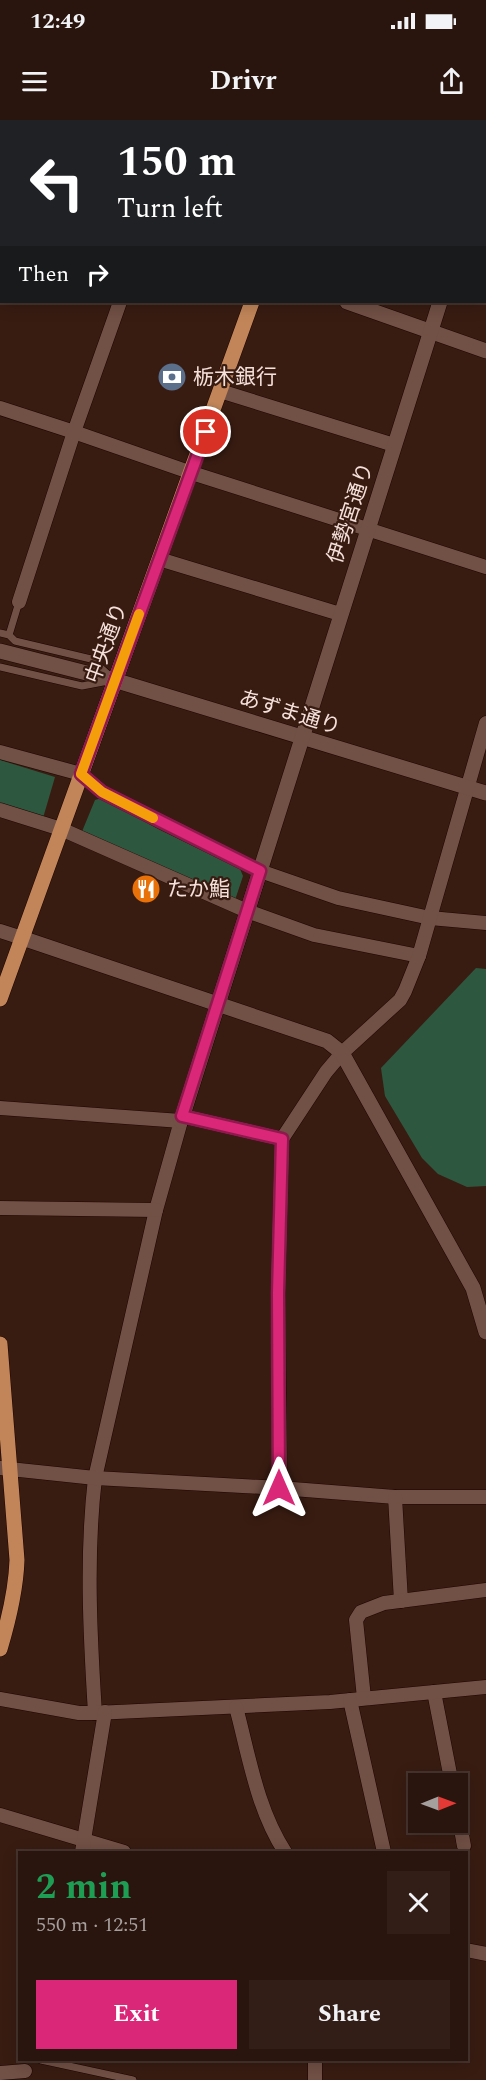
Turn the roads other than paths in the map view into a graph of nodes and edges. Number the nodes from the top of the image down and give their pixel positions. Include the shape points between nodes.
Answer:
1 (120, 303) edge
2 (252, 303) edge
3 (350, 303) edge
4 (440, 303) edge
5 (431, 331) junction
6 (486, 351) edge
7 (220, 391) junction
8 (0, 408) edge
9 (74, 432) junction
10 (394, 445) junction
11 (192, 473) junction
12 (367, 529) junction
13 (159, 559) junction
14 (486, 567) edge
15 (19, 602) joint
16 (340, 614) junction
17 (0, 633) edge
18 (9, 635) junction
19 (0, 651) edge
20 (0, 667) edge
21 (114, 680) junction
22 (486, 723) edge
23 (302, 738) junction
24 (0, 752) edge
25 (81, 774) junction
26 (467, 787) junction
27 (486, 793) edge
28 (0, 810) edge
29 (61, 829) junction
30 (260, 871) junction
31 (248, 912) junction
32 (430, 918) junction
33 (486, 923) edge
34 (0, 931) edge
35 (22, 938) junction
36 (419, 956) junction
37 (0, 999) edge
38 (217, 1006) junction
39 (342, 1053) junction
40 (0, 1108) edge
41 (181, 1118) junction
42 (282, 1139) junction
43 (0, 1208) edge
44 (156, 1210) junction
45 (486, 1332) edge
46 (0, 1344) edge
47 (5, 1469) edge
48 (96, 1478) junction
49 (279, 1488) junction
50 (395, 1497) junction
51 (486, 1497) edge
52 (486, 1590) edge
53 (401, 1601) junction
54 (0, 1649) edge
55 (486, 1687) edge
56 (434, 1692) junction
57 (0, 1699) edge
58 (357, 1699) junction
59 (236, 1707) junction
60 (100, 1712) junction
61 (450, 1773) edge
62 (0, 1815) edge
63 (462, 1833) edge
64 (464, 1846) dead end
65 (82, 1847) edge
66 (116, 1851) edge
67 (284, 1851) edge
68 (384, 1851) edge
69 (468, 1950) edge
70 (486, 1954) edge
71 (46, 2061) edge
72 (315, 2061) edge
73 (26, 2070) edge
74 (0, 2073) edge
75 (133, 2080) edge
76 (315, 2080) edge

1 - 9 street
2 - 7 main road, 中央通り
3 - 5 street
4 - 5 street, 伊勢宮通り
5 - 6 street
5 - 10 street, 伊勢宮通り
7 - 10 street
7 - 11 main road, 中央通り
8 - 9 street
9 - 11 street
9 - 15 street
10 - 12 street, 伊勢宮通り
11 - 12 street
11 - 13 main road, 中央通り
12 - 14 street
12 - 16 street, 伊勢宮通り
13 - 16 street
13 - 21 main road, 中央通り
15 - 18 lane
16 - 23 street, 伊勢宮通り
17 - 18 lane
18 - 21 lane via 15,642 91,659
19 - 21 street, あずま通り
20 - 21 lane via 82,686
21 - 23 street, あずま通り
21 - 25 main road, 中央通り
22 - 26 street
23 - 26 street, あずま通り
23 - 30 street, 伊勢宮通り
24 - 25 street
25 - 29 main road, 中央通り
25 - 30 street via 102,792
26 - 27 street, あずま通り
26 - 32 street
28 - 29 street
29 - 31 street
29 - 35 main road, 中央通り
30 - 31 street, 伊勢宮通り
30 - 32 street via 338,898
31 - 36 street via 314,935
31 - 38 street, 伊勢宮通り
32 - 33 street
32 - 36 street
34 - 35 street
35 - 37 main road, 中央通り
35 - 38 street
36 - 39 street via 400,1000
38 - 39 street via 327,1041
38 - 41 street, 伊勢宮通り
39 - 42 street
39 - 45 street via 473,1288
40 - 41 street
41 - 42 street
41 - 44 street
42 - 49 street
43 - 44 street
44 - 48 street
46 - 47 main road
47 - 48 street
47 - 54 main road via 17,1560 16,1586
48 - 49 street
48 - 60 street via 89,1617
49 - 50 street
50 - 51 street
50 - 53 street
52 - 53 street
53 - 58 street via 361,1612 356,1620
55 - 56 street
56 - 58 street
56 - 61 street
57 - 60 street via 79,1713
58 - 59 street
58 - 68 street
59 - 60 street
59 - 67 street via 259,1796
60 - 65 street
62 - 65 street
63 - 64 street
65 - 66 street
69 - 70 street
71 - 75 lane
72 - 76 street
73 - 74 street

